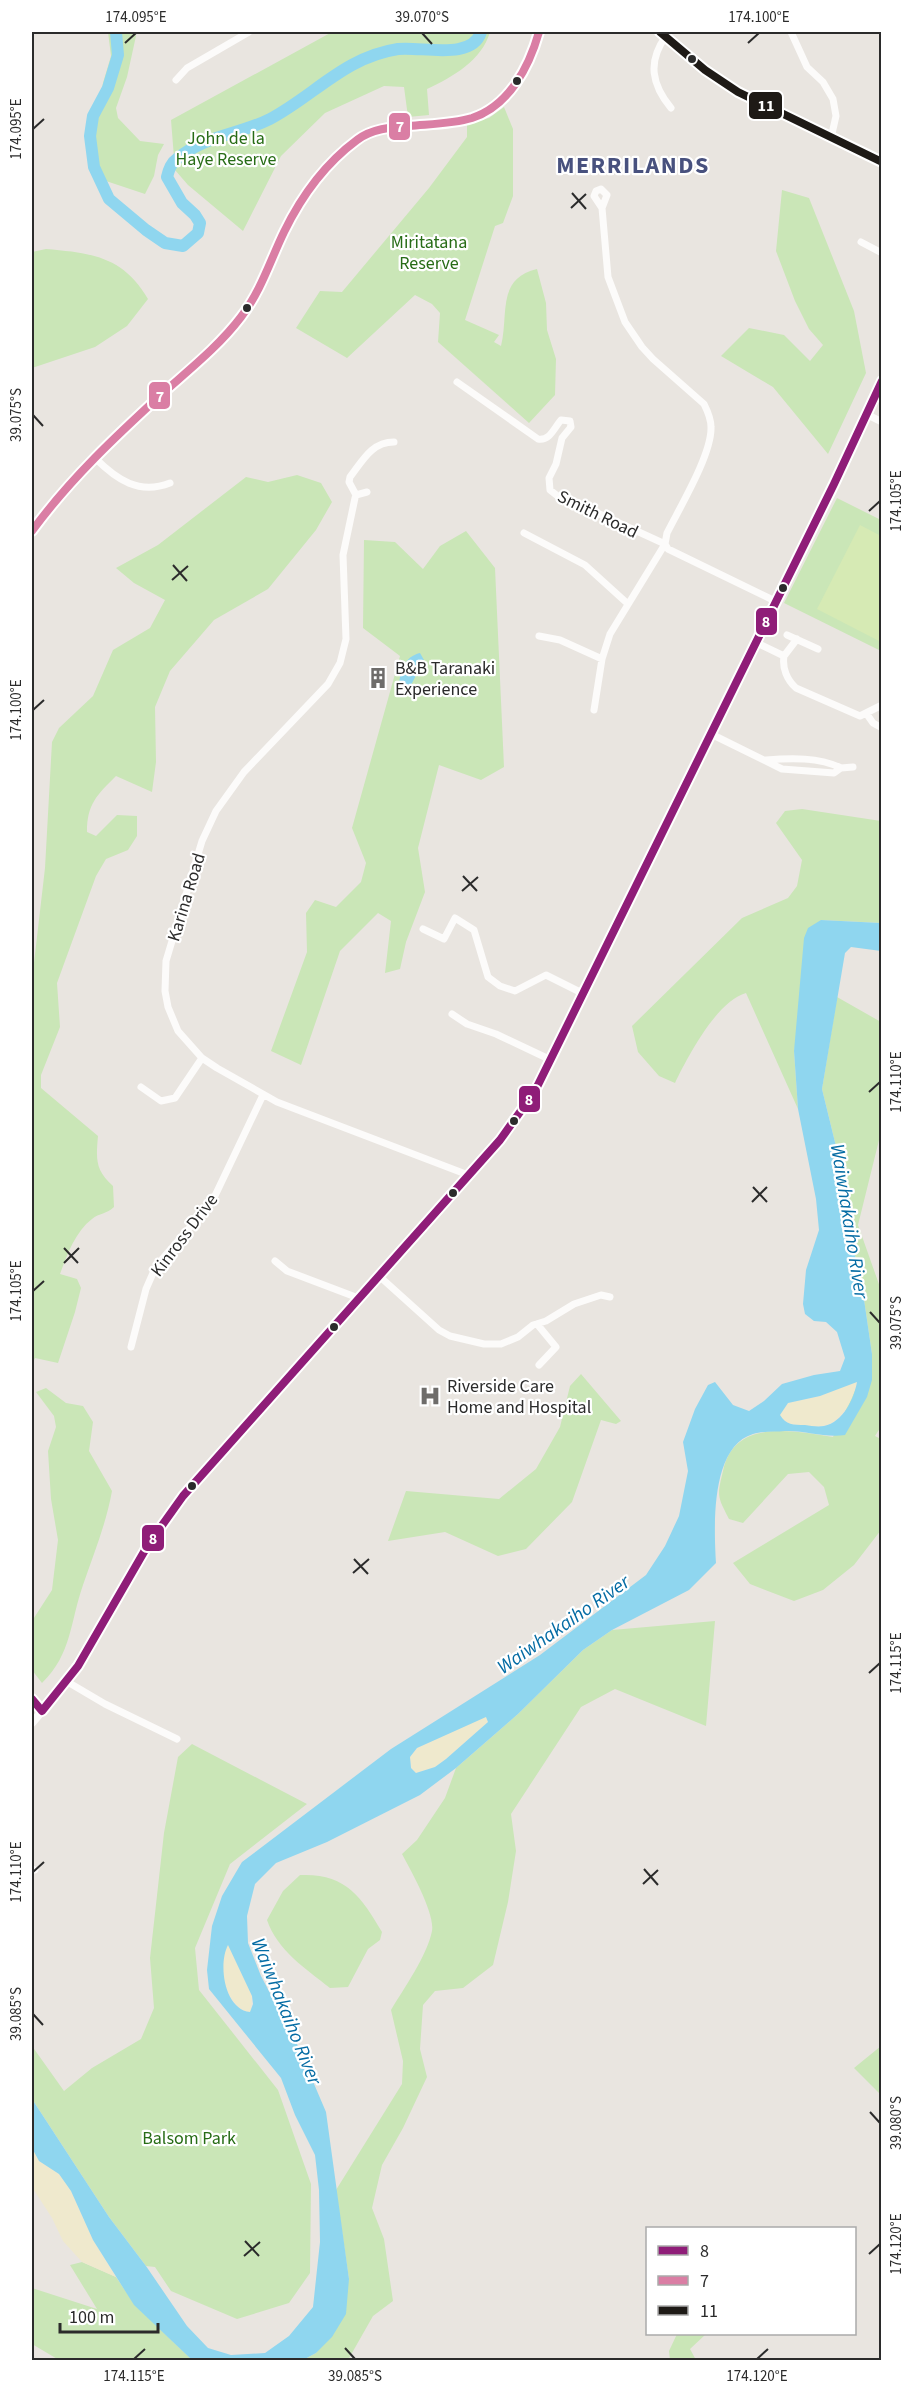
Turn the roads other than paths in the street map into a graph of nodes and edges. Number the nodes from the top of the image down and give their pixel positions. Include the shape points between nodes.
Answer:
1 (249, 32) edge
2 (539, 32) edge
3 (791, 32) edge
4 (663, 34) edge
5 (176, 80) dead end
6 (671, 108) dead end
7 (831, 138) junction
8 (882, 162) edge
9 (602, 208) dead end
10 (861, 243) dead end
11 (882, 253) edge
12 (882, 380) edge
13 (457, 382) dead end
14 (866, 414) junction
15 (882, 422) edge
16 (394, 442) dead end
17 (95, 458) junction
18 (170, 483) dead end
19 (368, 492) dead end
20 (356, 495) junction
21 (32, 531) edge
22 (524, 533) dead end
23 (665, 544) junction
24 (775, 601) junction
25 (628, 604) junction
26 (787, 634) dead end
27 (539, 636) dead end
28 (797, 639) junction
29 (755, 642) junction
30 (818, 650) dead end
31 (784, 656) junction
32 (602, 659) junction
33 (882, 705) edge
34 (594, 710) dead end
35 (866, 713) junction
36 (882, 728) edge
37 (711, 734) junction
38 (766, 760) junction
39 (853, 767) dead end
40 (841, 768) junction
41 (423, 929) dead end
42 (584, 994) junction
43 (452, 1014) dead end
44 (202, 1058) junction
45 (551, 1060) junction
46 (141, 1087) dead end
47 (263, 1095) junction
48 (467, 1177) junction
49 (275, 1261) dead end
50 (378, 1275) junction
51 (610, 1297) dead end
52 (356, 1300) junction
53 (537, 1324) junction
54 (131, 1347) dead end
55 (539, 1365) dead end
56 (66, 1682) junction
57 (32, 1699) edge
58 (42, 1711) junction
59 (32, 1723) edge
60 (177, 1739) dead end

1 - 5 street via 187,68
2 - 17 street via 529,61 496,105 475,117 385,129 360,138 334,160 286,228 256,295 242,316
3 - 7 street via 807,67 830,91 836,116
4 - 6 street via 653,70 658,89
4 - 7 main road via 738,92
7 - 8 main road
9 - 23 street via 608,277 625,321 653,359 699,399 710,420 708,447
10 - 11 street
12 - 14 street
13 - 23 street, Smith Road via 538,439 550,435 561,420 570,421 571,428 562,438 549,478 550,490 564,501
14 - 15 street
14 - 24 street
16 - 20 street, Karina Road via 382,442 374,448 350,477
17 - 18 street via 125,483 149,488
17 - 21 street via 53,502
19 - 20 street
20 - 44 street, Karina Road via 343,555 346,639 340,663 328,684 244,772 216,811 202,841 166,961 165,992 173,1020 178,1032
22 - 25 street via 585,566
23 - 24 street, Smith Road via 668,549
23 - 25 street
24 - 29 street
25 - 32 street via 610,634
26 - 28 street
27 - 32 street via 560,640
28 - 30 street
28 - 31 street
29 - 31 street
29 - 37 street
31 - 35 street via 790,683 796,688 860,716
32 - 34 street
33 - 35 street
35 - 36 street
37 - 38 street
37 - 42 street
38 - 40 street via 810,759
38 - 40 street via 782,769 834,773
39 - 40 street
41 - 42 street via 444,939 455,918 470,926 477,936 488,977 500,986 515,990 546,975
42 - 45 street
43 - 45 street
44 - 46 street via 175,1098 161,1101
44 - 47 street, Karina Road
45 - 48 street via 514,1123
47 - 48 street, Karina Road
47 - 54 street, Kinross Drive via 212,1202 153,1273
48 - 50 street
49 - 52 street via 288,1271
50 - 52 street
50 - 53 street via 430,1323 450,1336 493,1345 509,1341
51 - 53 street via 602,1295 574,1304
52 - 56 street via 183,1496 148,1545
53 - 55 street via 556,1347
56 - 58 street
56 - 60 street
57 - 58 street
58 - 59 street

